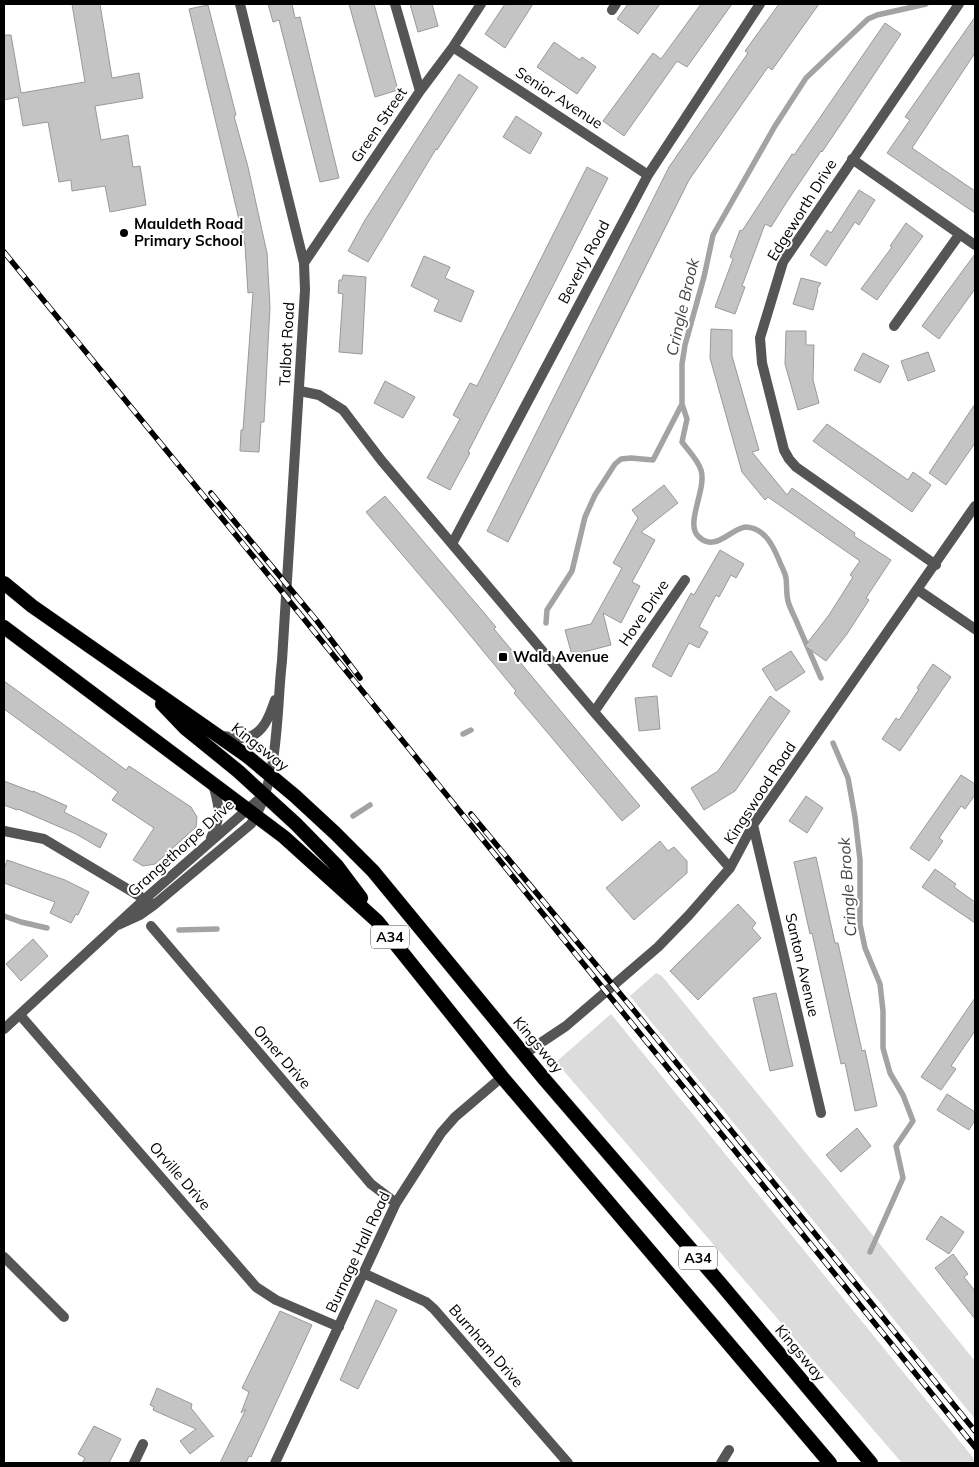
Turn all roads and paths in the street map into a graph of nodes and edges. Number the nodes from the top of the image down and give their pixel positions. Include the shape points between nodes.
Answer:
1 (240, 4) edge
2 (395, 4) edge
3 (481, 4) edge
4 (760, 4) edge
5 (958, 4) edge
6 (453, 47) junction
7 (420, 91) junction
8 (852, 159) junction
9 (648, 175) junction
10 (959, 235) junction
11 (975, 245) edge
12 (304, 263) junction
13 (894, 326) dead end
14 (300, 391) junction
15 (975, 506) edge
16 (452, 544) junction
17 (936, 565) junction
18 (685, 580) dead end
19 (4, 583) edge
20 (918, 590) junction
21 (4, 626) edge
22 (975, 629) edge
23 (144, 684) junction
24 (278, 692) junction
25 (594, 712) junction
26 (220, 736) junction
27 (270, 774) junction
28 (213, 784) junction
29 (264, 795) junction
30 (252, 813) junction
31 (753, 825) junction
32 (4, 831) edge
33 (210, 842) junction
34 (730, 868) junction
35 (150, 902) junction
36 (377, 921) junction
37 (151, 926) dead end
38 (20, 1015) junction
39 (4, 1029) edge
40 (524, 1054) junction
41 (502, 1077) junction
42 (821, 1113) dead end
43 (396, 1203) junction
44 (4, 1257) edge
45 (363, 1273) junction
46 (64, 1317) dead end
47 (339, 1327) junction
48 (143, 1444) dead end
49 (729, 1450) dead end
50 (134, 1463) edge
51 (275, 1463) edge
52 (568, 1463) edge
53 (721, 1463) edge
54 (830, 1463) edge
55 (871, 1463) edge

1 - 12 street, Talbot Road
2 - 7 street
3 - 6 street, Green Street
4 - 9 street, Beverly Road
5 - 8 street, Edgeworth Drive
6 - 7 street, Green Street
6 - 9 street, Senior Avenue
7 - 12 street, Green Street
8 - 10 street
8 - 17 street, Edgeworth Drive via 783,262 760,338 762,363 789,459
9 - 16 street, Beverly Road
10 - 11 street
10 - 13 street
12 - 14 street, Talbot Road via 306,290
14 - 16 street via 319,395 343,410
14 - 24 street, Talbot Road
15 - 17 street, Kingswood Road
16 - 25 street
17 - 20 street, Kingswood Road
18 - 25 street, Hove Drive
19 - 23 highway, Kingsway / A34
20 - 22 street
20 - 31 street, Kingswood Road
21 - 28 highway, Kingsway / A34
23 - 26 highway, Kingsway / A34
23 - 29 highway, Kingsway / A34 via 185,728
24 - 26 street, Talbot Road via 262,728 244,738
24 - 27 street, Talbot Road via 277,733
25 - 34 street
26 - 27 highway, Kingsway / A34
27 - 29 street, Talbot Road
27 - 40 highway, Kingsway / A34 via 373,871
28 - 30 highway, Kingsway / A34
28 - 33 street via 219,817
29 - 30 street, Talbot Road
29 - 36 highway, Kingsway / A34 via 337,866
30 - 33 street, Grangethorpe Drive
30 - 35 street, Grangethorpe Drive via 244,831
30 - 36 highway, Kingsway / A34 via 284,837
31 - 34 street, Kingswood Road
31 - 42 street, Santon Avenue
32 - 35 street via 44,839
33 - 35 street, Grangethorpe Drive
34 - 40 street, Kingswood Road via 658,947 566,1026
35 - 38 street, Grangethorpe Drive via 140,915 118,925
36 - 41 highway, Kingsway / A34
37 - 43 street, Omer Drive via 371,1184
38 - 39 street, Grangethorpe Drive
38 - 47 street, Orville Drive via 256,1287 276,1300
40 - 55 highway, Kingsway / A34
41 - 43 street, Burnage Hall Road via 450,1122
41 - 54 highway, Kingsway / A34
43 - 45 street, Burnage Hall Road
44 - 46 street
45 - 47 street, Burnage Hall Road
45 - 52 street, Burnham Drive via 426,1302 434,1309
47 - 51 street, Burnage Hall Road
48 - 50 street
49 - 53 street

